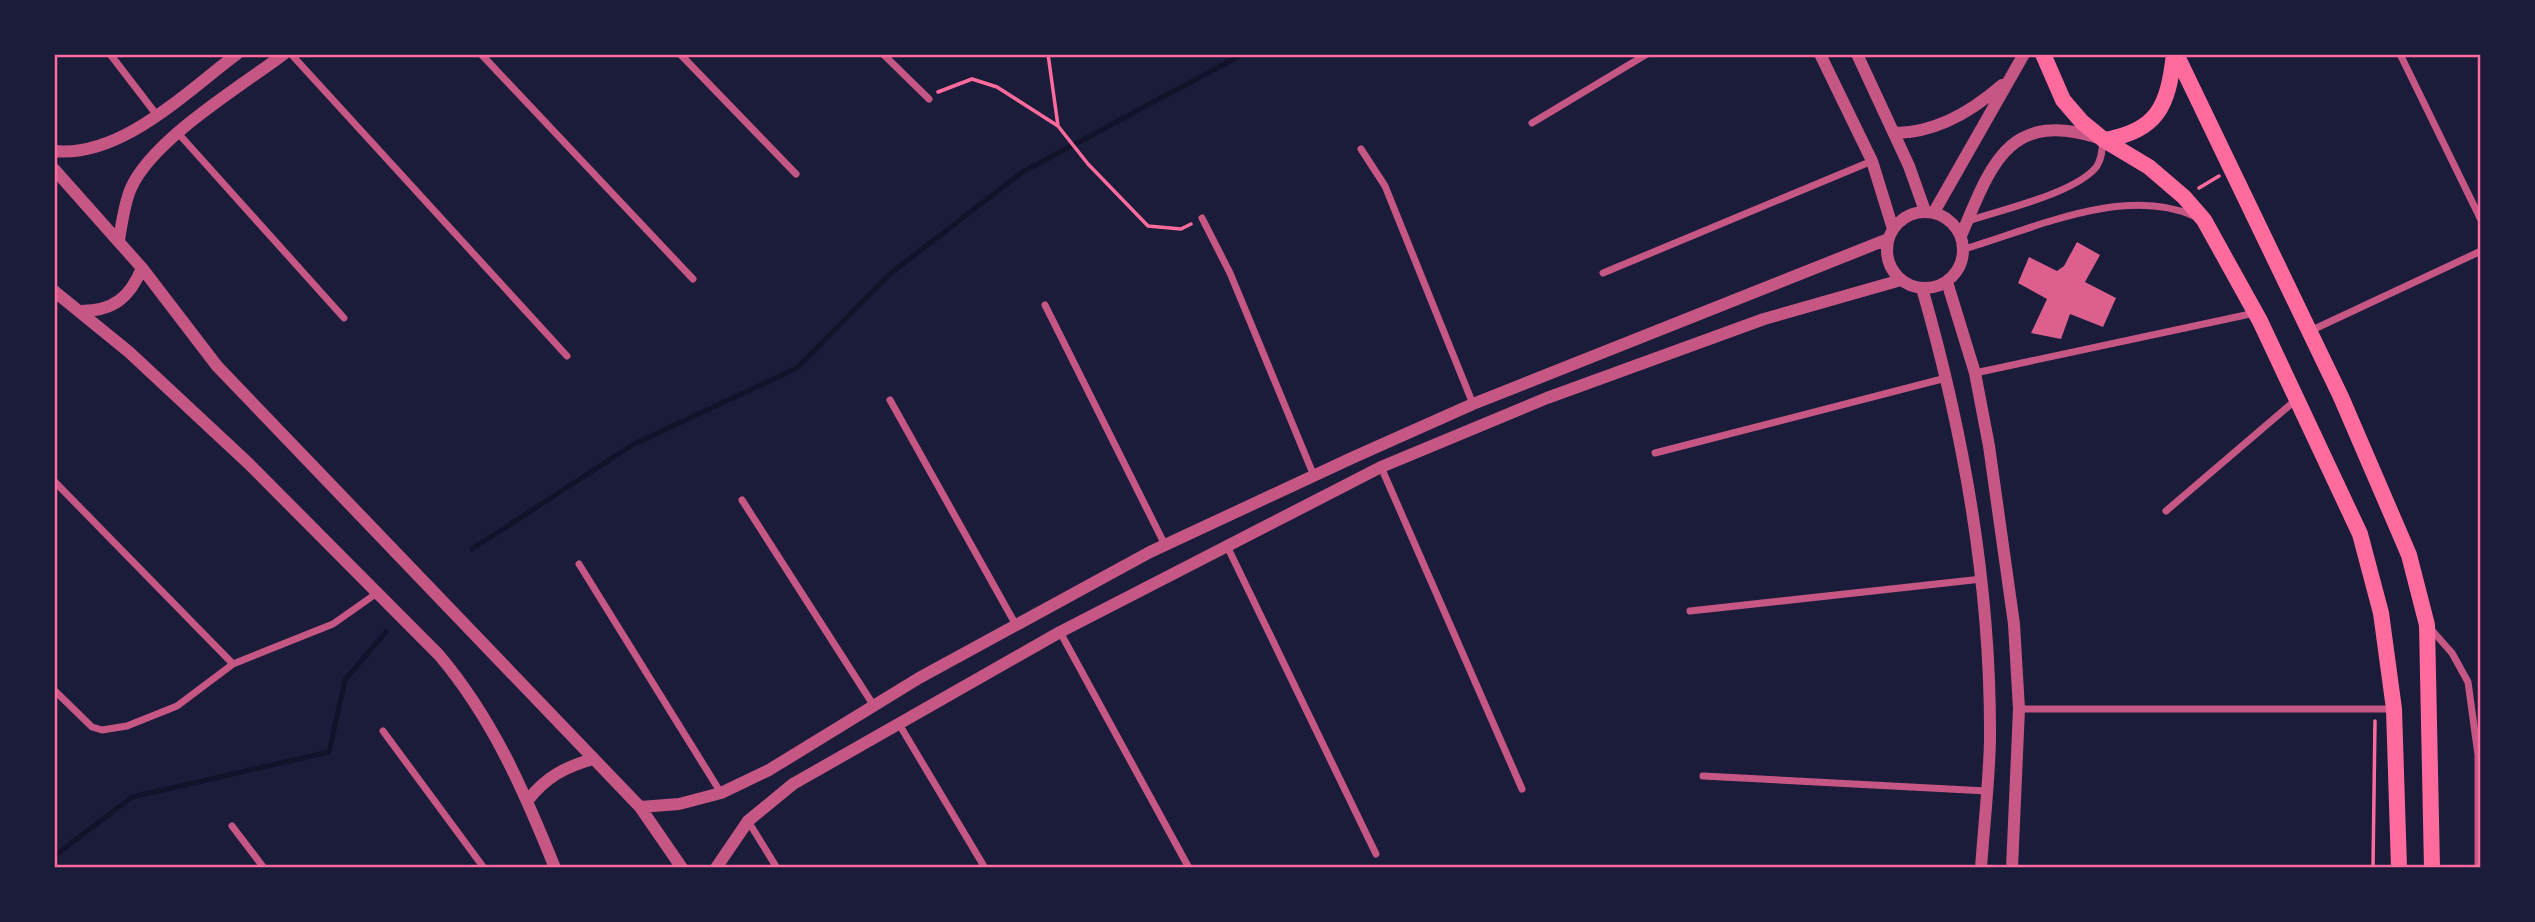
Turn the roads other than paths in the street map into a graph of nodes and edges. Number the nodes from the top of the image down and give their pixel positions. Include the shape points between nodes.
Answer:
1 (110, 54) edge
2 (237, 54) edge
3 (284, 54) edge
4 (291, 54) edge
5 (481, 54) edge
6 (680, 54) edge
7 (883, 54) edge
8 (1647, 54) edge
9 (1820, 54) edge
10 (1857, 54) edge
11 (2024, 54) edge
12 (2043, 54) edge
13 (2175, 54) edge
14 (2400, 54) edge
15 (2010, 78) junction
16 (928, 98) road end
17 (156, 114) junction
18 (1532, 123) dead end
19 (177, 133) junction
20 (1895, 133) junction
21 (2104, 140) junction
22 (1362, 149) dead end
23 (54, 151) edge
24 (1872, 161) junction
25 (54, 169) edge
26 (796, 174) dead end
27 (1930, 212) junction
28 (1202, 218) road end
29 (2204, 220) junction
30 (2481, 220) edge
31 (1968, 221) junction
32 (1891, 234) junction
33 (118, 240) junction
34 (1962, 243) junction
35 (2481, 251) edge
36 (142, 268) junction
37 (1603, 273) dead end
38 (693, 279) dead end
39 (1902, 280) junction
40 (1947, 282) junction
41 (1922, 288) junction
42 (54, 291) edge
43 (1045, 305) dead end
44 (81, 311) junction
45 (2256, 312) junction
46 (344, 318) dead end
47 (2308, 332) junction
48 (567, 356) dead end
49 (1975, 373) junction
50 (1947, 378) junction
51 (2298, 398) junction
52 (890, 400) dead end
53 (1473, 404) junction
54 (1655, 453) dead end
55 (1381, 467) junction
56 (1314, 476) junction
57 (54, 481) edge
58 (742, 500) dead end
59 (2166, 511) dead end
60 (1165, 545) junction
61 (1226, 545) junction
62 (579, 564) dead end
63 (1982, 579) junction
64 (377, 593) junction
65 (1690, 611) dead end
66 (1016, 625) junction
67 (2427, 625) junction
68 (1060, 632) junction
69 (233, 663) junction
70 (54, 690) edge
71 (874, 706) junction
72 (2018, 709) junction
73 (2394, 709) junction
74 (899, 724) junction
75 (383, 731) dead end
76 (2480, 753) edge
77 (593, 759) junction
78 (1703, 776) dead end
79 (1521, 789) dead end
80 (1987, 791) junction
81 (721, 793) junction
82 (528, 800) junction
83 (640, 807) junction
84 (748, 821) junction
85 (232, 826) dead end
86 (1376, 854) dead end
87 (264, 868) edge
88 (484, 868) edge
89 (555, 868) edge
90 (682, 868) edge
91 (716, 868) edge
92 (777, 868) edge
93 (985, 868) edge
94 (1189, 868) edge
95 (1981, 868) edge
96 (2012, 868) edge
97 (2399, 868) edge
98 (2432, 868) edge
99 (2478, 868) edge

1 - 17 street
2 - 17 street
3 - 19 street
4 - 48 street
5 - 38 street
6 - 26 street
7 - 16 street
8 - 18 street
9 - 24 street
10 - 20 street
11 - 15 street
12 - 21 main road via 2063,100
13 - 21 main road via 2165,101 2150,123 2128,136
13 - 47 main road
14 - 30 street
15 - 20 street via 1936,128
15 - 27 street
17 - 23 street via 130,134 97,148
19 - 33 street via 131,187
19 - 46 street
20 - 27 street
21 - 29 main road via 2149,167
21 - 31 street via 2095,169 2071,185
21 - 31 street via 2062,129 2019,138 1993,163
22 - 53 street via 1384,186
24 - 32 street
24 - 37 street
25 - 33 street
27 - 32 street via 1913,213
27 - 34 street via 1955,226
28 - 56 street via 1230,272
29 - 34 street via 2175,207 2120,205
29 - 45 main road
31 - 34 street
32 - 39 street via 1889,261
32 - 53 street
33 - 36 street
34 - 40 street via 1962,261
35 - 47 street
36 - 44 street via 125,298 96,311
36 - 77 street via 217,366
39 - 41 street
39 - 55 street via 1764,319 1547,398
40 - 41 street
40 - 49 street
41 - 50 street
42 - 44 street
43 - 60 street
44 - 64 street via 248,463
45 - 49 street
45 - 51 main road
47 - 67 main road via 2385,493 2409,555
49 - 72 street via 2014,624
50 - 54 street
50 - 63 street
51 - 59 street
51 - 73 main road via 2360,534 2381,613
52 - 66 street
53 - 56 street
55 - 61 street
55 - 79 street
56 - 60 street
57 - 69 street
58 - 71 street
60 - 66 street
61 - 68 street
61 - 86 street
62 - 81 street
63 - 65 street
63 - 80 street via 1989,699
64 - 69 street via 333,624
64 - 82 street via 467,688
66 - 71 street
67 - 76 street via 2452,653 2468,682
67 - 98 main road
68 - 74 street
68 - 94 street
69 - 70 street via 177,706 112,729 92,727
71 - 81 street via 769,770
72 - 73 street
72 - 96 street
73 - 97 main road
74 - 84 street via 793,784
74 - 93 street
75 - 88 street
76 - 99 street
77 - 82 street via 552,775
77 - 83 street
78 - 80 street
80 - 95 street
81 - 83 street via 680,804
82 - 89 street
83 - 90 street
84 - 91 street
84 - 92 street
85 - 87 street

